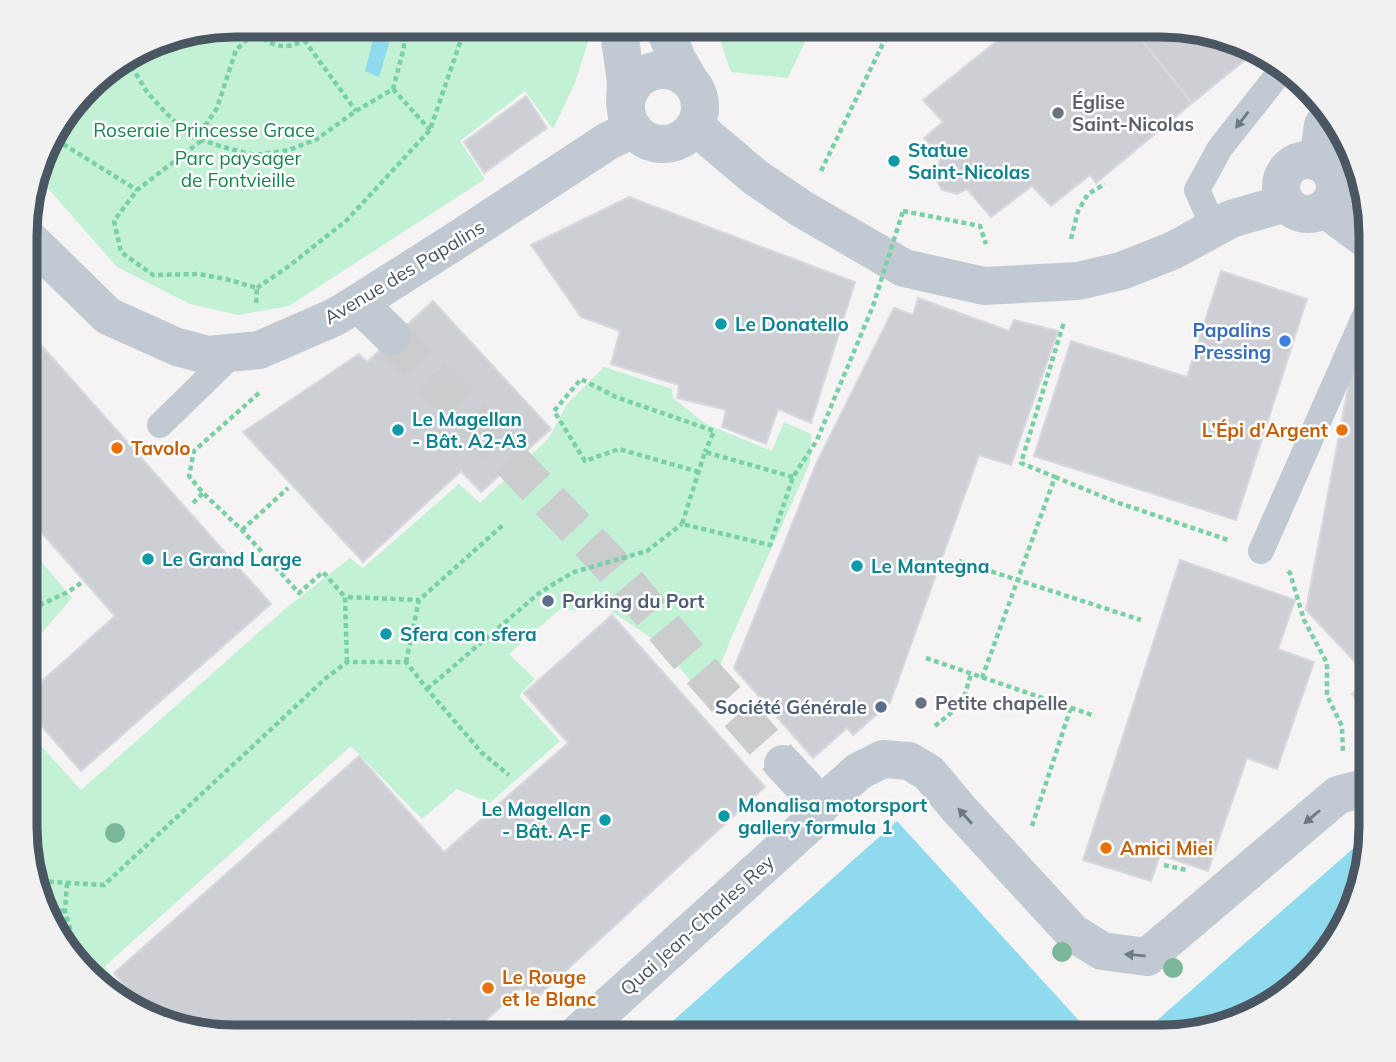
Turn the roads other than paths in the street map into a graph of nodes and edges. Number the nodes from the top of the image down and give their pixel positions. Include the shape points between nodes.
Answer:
1 (620, 37) edge
2 (668, 37) edge
3 (1278, 75) edge
4 (689, 80) junction
5 (629, 116) junction
6 (1324, 123) edge
7 (695, 126) junction
8 (1318, 162) junction
9 (1286, 203) junction
10 (1324, 208) junction
11 (1214, 228) junction
12 (1359, 234) edge
13 (37, 247) edge
14 (358, 303) junction
15 (1359, 329) edge
16 (392, 337) tunnel mouth
17 (235, 352) junction
18 (160, 425) dead end
19 (1261, 551) road end
20 (783, 764) tunnel mouth
21 (1359, 790) edge
22 (821, 805) junction
23 (587, 1025) edge

1 - 5 street
2 - 4 street
3 -> 11 lane via 1220,148 1197,190
4 - 5 street via 664,69 638,79 630,90
4 - 7 street via 700,102
5 - 7 street via 642,138 653,143 676,141
5 - 14 street, Avenue des Papalins via 608,141
6 - 8 street
7 - 11 street via 755,177 802,209 904,268 984,286 1077,281 1121,271
8 - 9 street via 1300,161 1288,168 1281,186
8 - 10 street via 1328,168 1335,183 1332,200
9 - 10 street via 1299,212 1316,213
9 - 11 street
10 - 12 street
13 - 17 street, Avenue des Papalins via 108,316 177,347 208,355
14 - 16 street
14 - 17 street, Avenue des Papalins via 259,350
15 - 19 lane
17 - 18 lane
20 - 22 street
21 -> 22 street, Quai Jean-Charles Rey via 1338,795 1147,957 1101,951 1073,933 929,774 909,761 883,758 859,771
22 - 23 street, Quai Jean-Charles Rey via 808,825

